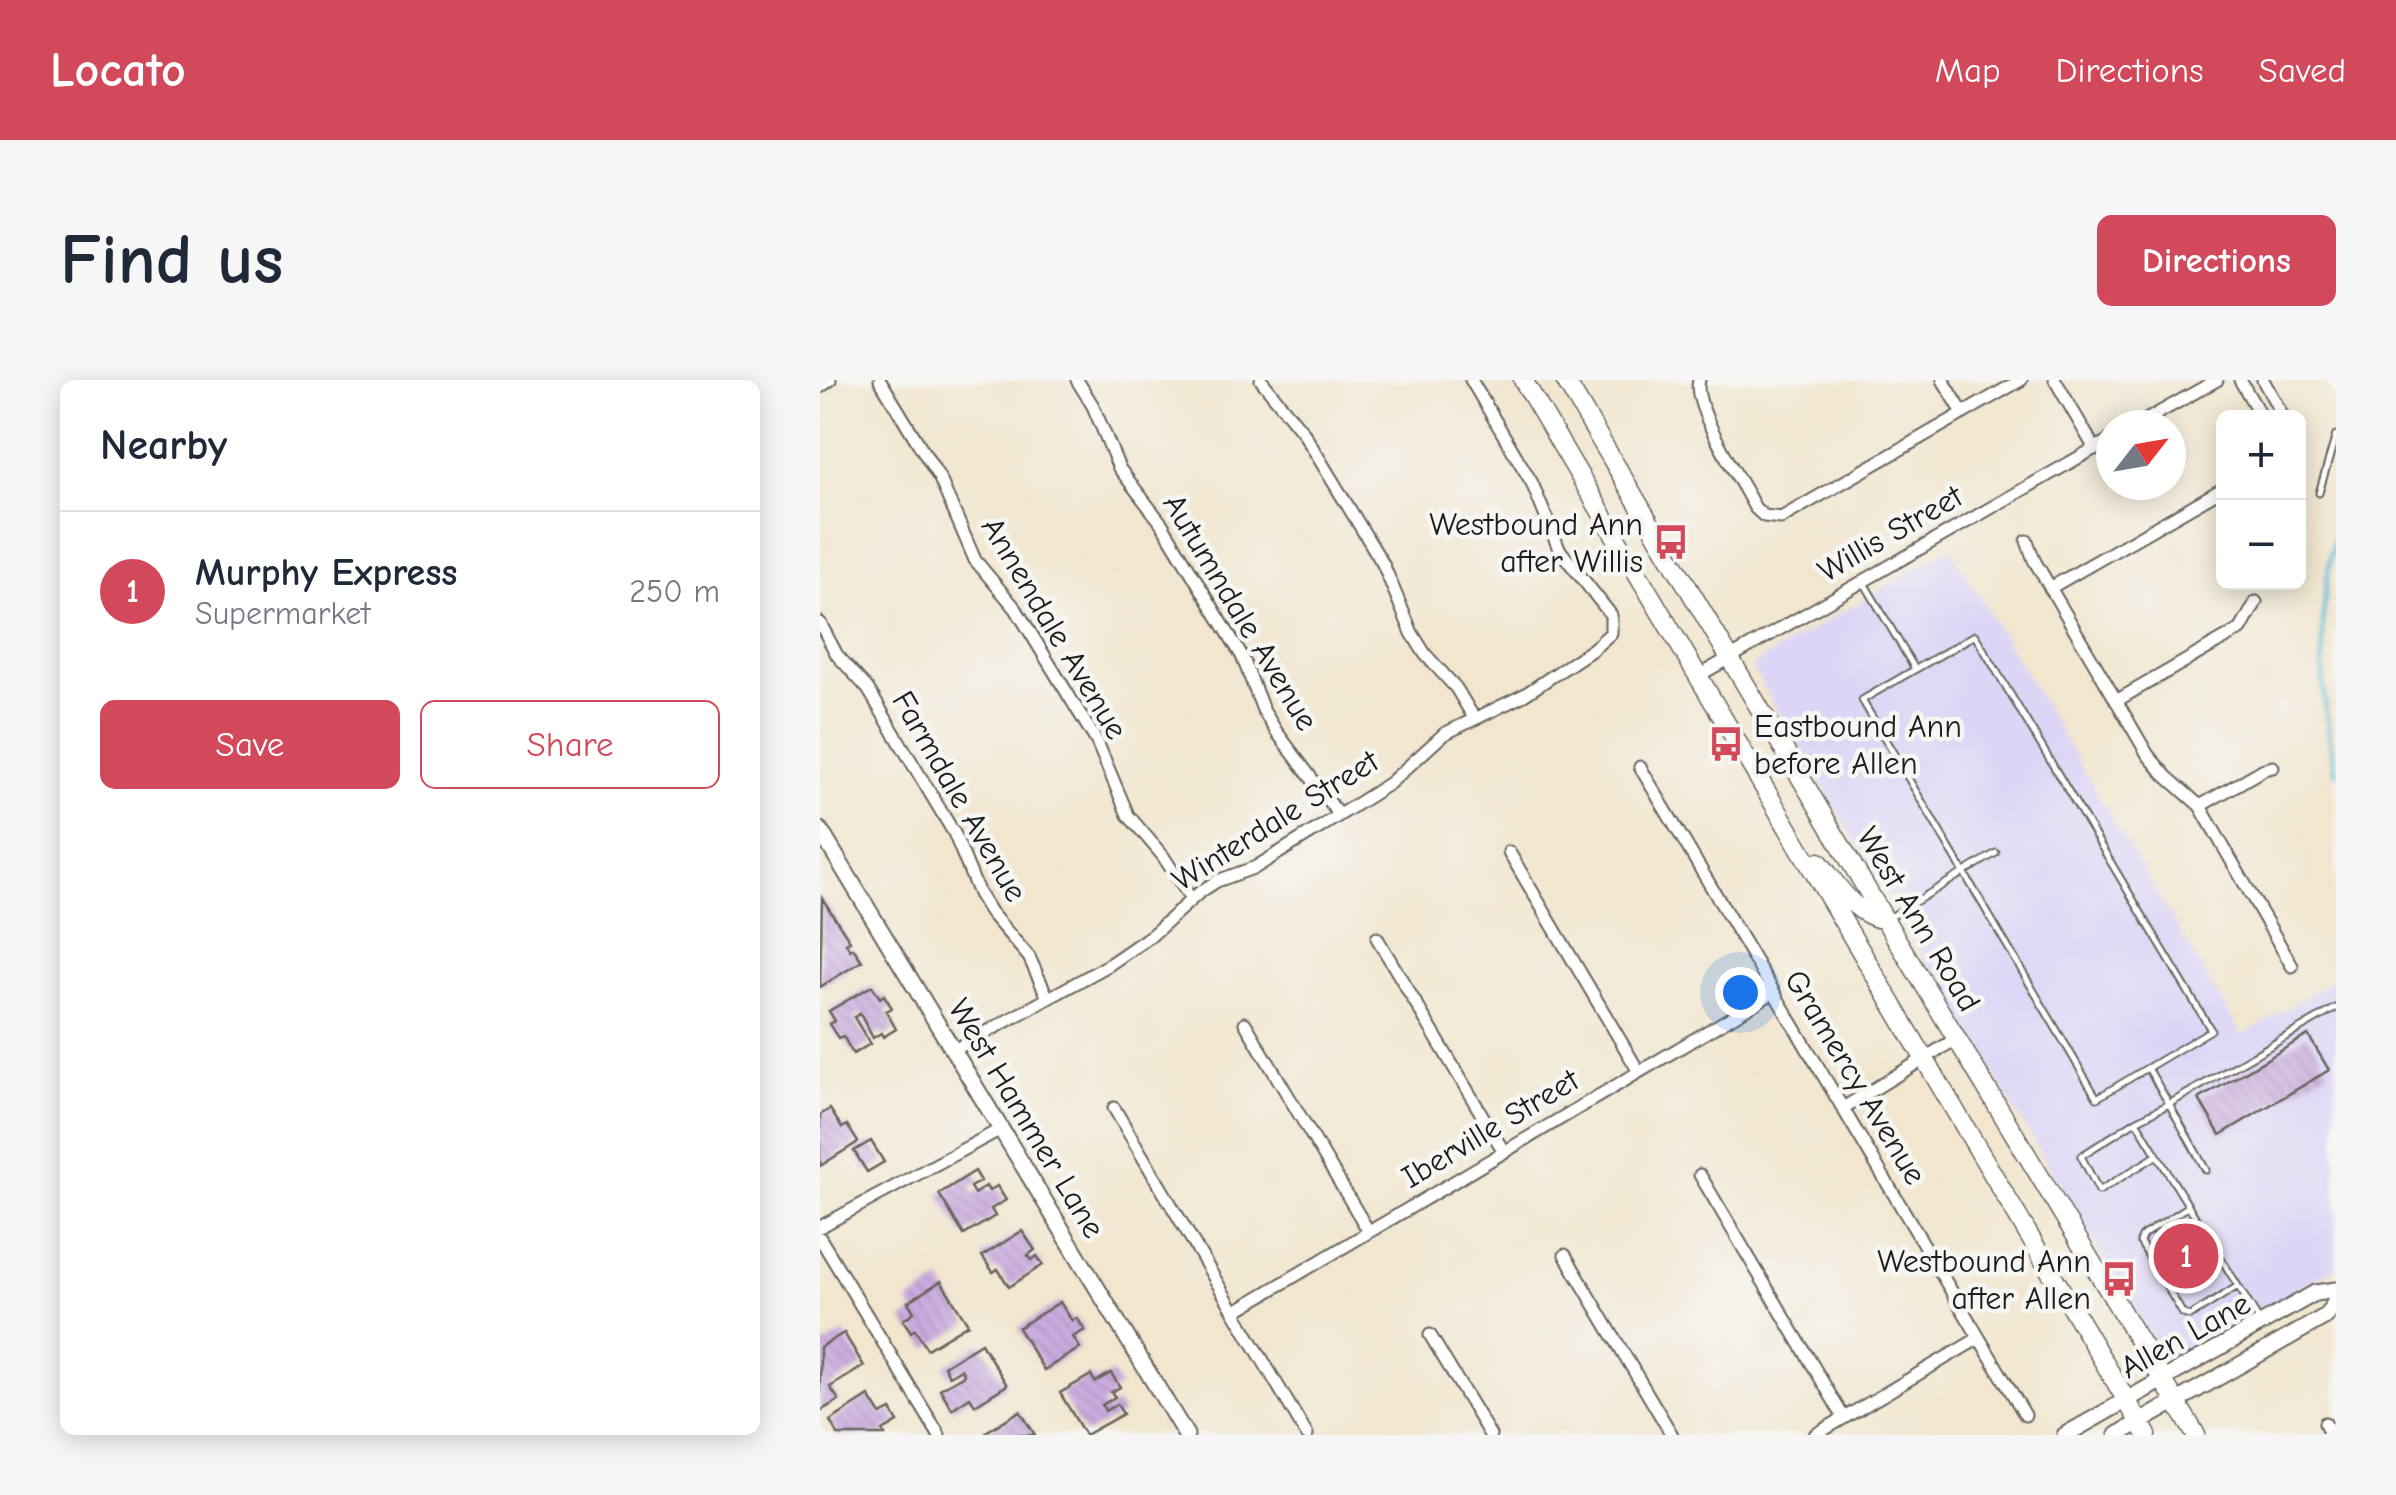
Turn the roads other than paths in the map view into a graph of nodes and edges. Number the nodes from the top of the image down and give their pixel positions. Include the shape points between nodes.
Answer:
1 (830, 380) edge
2 (880, 380) edge
3 (1077, 380) edge
4 (1261, 380) edge
5 (1472, 380) edge
6 (1522, 380) edge
7 (1565, 380) edge
8 (1944, 380) edge
9 (2021, 380) edge
10 (2055, 380) edge
11 (2216, 380) edge
12 (2240, 380) edge
13 (2263, 380) edge
14 (1698, 384) edge
15 (820, 387) edge
16 (2163, 410) edge
17 (2257, 410) edge
18 (2280, 410) edge
19 (1963, 413) junction
20 (2336, 435) edge
21 (2095, 449) joint
22 (2216, 493) edge
23 (2319, 493) dead end
24 (2027, 541) dead end
25 (1862, 580) junction
26 (2050, 588) junction
27 (2256, 602) dead end
28 (820, 623) edge
29 (1729, 658) junction
30 (1915, 669) junction
31 (1698, 676) junction
32 (2116, 702) junction
33 (1474, 718) junction
34 (1640, 767) dead end
35 (2274, 767) dead end
36 (2200, 806) junction
37 (1776, 807) junction
38 (1338, 816) junction
39 (820, 830) edge
40 (1508, 852) dead end
41 (1996, 853) dead end
42 (1964, 872) junction
43 (1191, 900) junction
44 (1885, 920) junction
45 (1377, 938) dead end
46 (2292, 966) dead end
47 (1774, 992) junction
48 (1048, 998) junction
49 (2336, 1008) edge
50 (1245, 1023) dead end
51 (1956, 1039) junction
52 (954, 1050) junction
53 (1924, 1058) junction
54 (2148, 1068) junction
55 (1639, 1072) junction
56 (2169, 1104) junction
57 (1114, 1108) dead end
58 (1842, 1108) junction
59 (2136, 1121) junction
60 (1002, 1129) junction
61 (1504, 1152) junction
62 (2156, 1156) junction
63 (2206, 1170) dead end
64 (1700, 1175) dead end
65 (2190, 1206) junction
66 (820, 1227) edge
67 (1369, 1232) junction
68 (820, 1238) edge
69 (1565, 1255) dead end
70 (2238, 1286) junction
71 (2336, 1290) edge
72 (2336, 1301) edge
73 (1234, 1312) junction
74 (2262, 1324) junction
75 (1430, 1335) dead end
76 (1979, 1338) junction
77 (2162, 1380) junction
78 (2126, 1400) junction
79 (2176, 1402) junction
80 (2025, 1415) dead end
81 (1844, 1418) junction
82 (2143, 1428) edge
83 (939, 1435) edge
84 (1186, 1435) edge
85 (1308, 1435) edge
86 (1490, 1435) edge
87 (1672, 1435) edge
88 (1815, 1435) edge
89 (2064, 1435) edge
90 (2117, 1435) edge
91 (2196, 1435) edge

1 - 15 street
2 - 43 street, Annendale Avenue via 940,479 975,560 1016,609 1097,742 1128,814
3 - 38 street, Autumndale Avenue via 1119,468 1162,524 1242,656 1263,710
4 - 33 street via 1303,432 1384,564 1412,633
5 - 33 street, Winterdale Street via 1532,483 1559,549 1612,625 1593,649 1524,695
6 - 31 main road, West Ann Road
7 - 29 main road, West Ann Road
8 - 19 street
9 - 19 street
10 - 21 street
11 - 16 street
12 - 17 street
13 - 18 street
14 - 19 street via 1702,412 1755,508 1773,518 1792,515
20 - 23 lane
21 - 25 street, Willis Street
22 - 26 street
24 - 26 street
25 - 29 street, Willis Street
25 - 30 lane
26 - 32 street
27 - 32 street via 2241,629
28 - 48 street, Farmdale Avenue via 868,690 954,832 979,894 1028,957
29 - 31 street, Willis Street
29 - 44 main road, West Ann Road
30 - 42 lane via 1862,700
30 - 54 lane via 1975,635 2210,1030
31 - 37 main road, West Ann Road
32 - 36 street via 2148,755
33 - 38 street, Winterdale Street
34 - 47 street, Gramercy Avenue
35 - 36 street
36 - 46 street
37 - 44 main road via 1855,907
37 - 53 main road, West Ann Road
38 - 43 street, Winterdale Street
39 - 52 street, West Hammer Lane
40 - 55 street
41 - 42 lane
42 - 44 lane
42 - 54 lane via 2097,1098
43 - 48 street, Winterdale Street via 1136,948
44 - 51 main road, West Ann Road
45 - 61 street
47 - 55 street, Iberville Street
47 - 58 street, Gramercy Avenue
48 - 52 street, Winterdale Street
49 - 56 lane
50 - 67 street
51 - 53 street
51 - 77 main road, West Ann Road
52 - 60 street, West Hammer Lane
53 - 58 street
53 - 78 main road, West Ann Road
54 - 56 lane
55 - 61 street, Iberville Street
56 - 59 lane
56 - 63 lane
57 - 73 street
58 - 76 street, Gramercy Avenue
59 - 62 lane
59 - 62 lane via 2081,1156 2099,1191
60 - 66 street
60 - 84 street, West Hammer Lane
61 - 67 street, Iberville Street
62 - 65 lane
64 - 81 street
65 - 70 lane
65 - 70 lane via 2140,1242 2184,1314
67 - 73 street, Iberville Street
68 - 83 street
69 - 87 street
70 - 74 lane
71 - 74 street, Allen Lane via 2315,1294
72 - 79 street, Allen Lane via 2326,1316
73 - 85 street
74 - 77 street, Allen Lane
75 - 86 street
76 - 80 street, Gramercy Avenue
76 - 81 street
77 - 78 street, Allen Lane
77 - 79 main road, West Ann Road
78 - 82 main road, West Ann Road
78 - 89 street, Allen Lane
79 - 82 street, Allen Lane
79 - 91 main road, West Ann Road
81 - 88 street
82 - 90 street, Allen Lane

